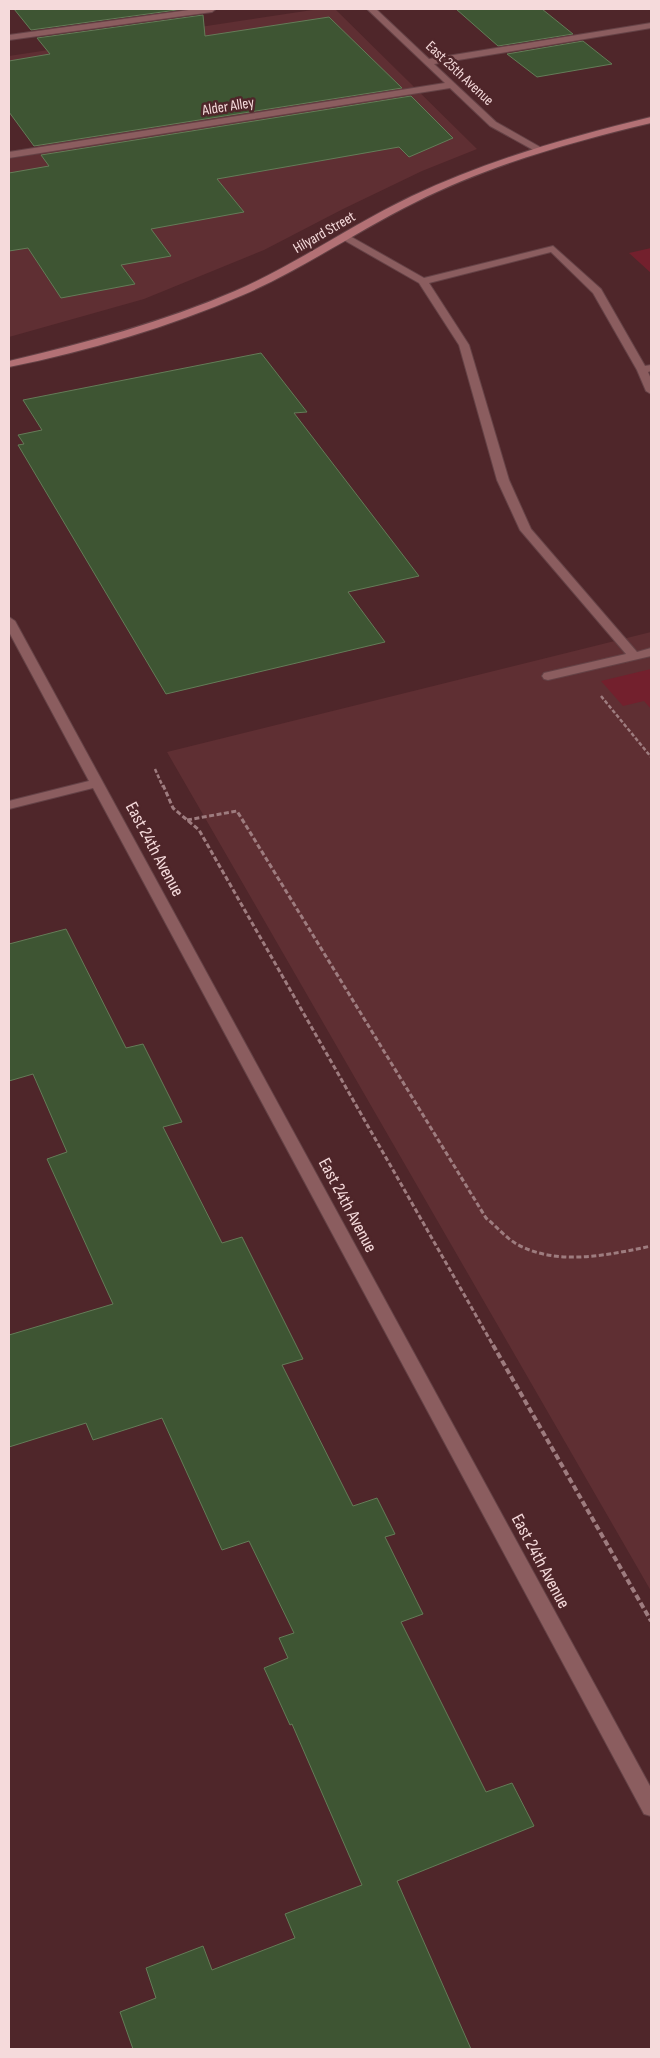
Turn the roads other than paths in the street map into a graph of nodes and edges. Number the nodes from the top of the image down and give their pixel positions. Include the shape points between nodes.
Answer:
1 (212, 9) edge
2 (371, 9) edge
3 (651, 26) edge
4 (9, 38) edge
5 (429, 62) junction
6 (452, 85) junction
7 (651, 120) edge
8 (537, 149) junction
9 (9, 155) edge
10 (345, 237) junction
11 (422, 281) junction
12 (9, 364) edge
13 (647, 369) edge
14 (651, 391) edge
15 (9, 621) edge
16 (651, 652) edge
17 (634, 656) junction
18 (548, 676) dead end
19 (97, 783) junction
20 (9, 804) edge
21 (651, 1808) edge

1 - 4 street
2 - 5 street, East 25th Avenue
3 - 5 street
5 - 6 street, East 25th Avenue
6 - 8 street, East 25th Avenue via 493,124
6 - 9 street, Alder Alley
7 - 8 main road, Hilyard Street
8 - 10 main road, Hilyard Street via 447,184
10 - 11 street
10 - 12 main road, Hilyard Street via 239,293 102,340
11 - 13 street via 553,249 598,291
11 - 17 street via 464,345 503,480 526,530
13 - 14 street
15 - 19 street, East 24th Avenue
16 - 17 street
17 - 18 street
19 - 20 street
19 - 21 street, East 24th Avenue

